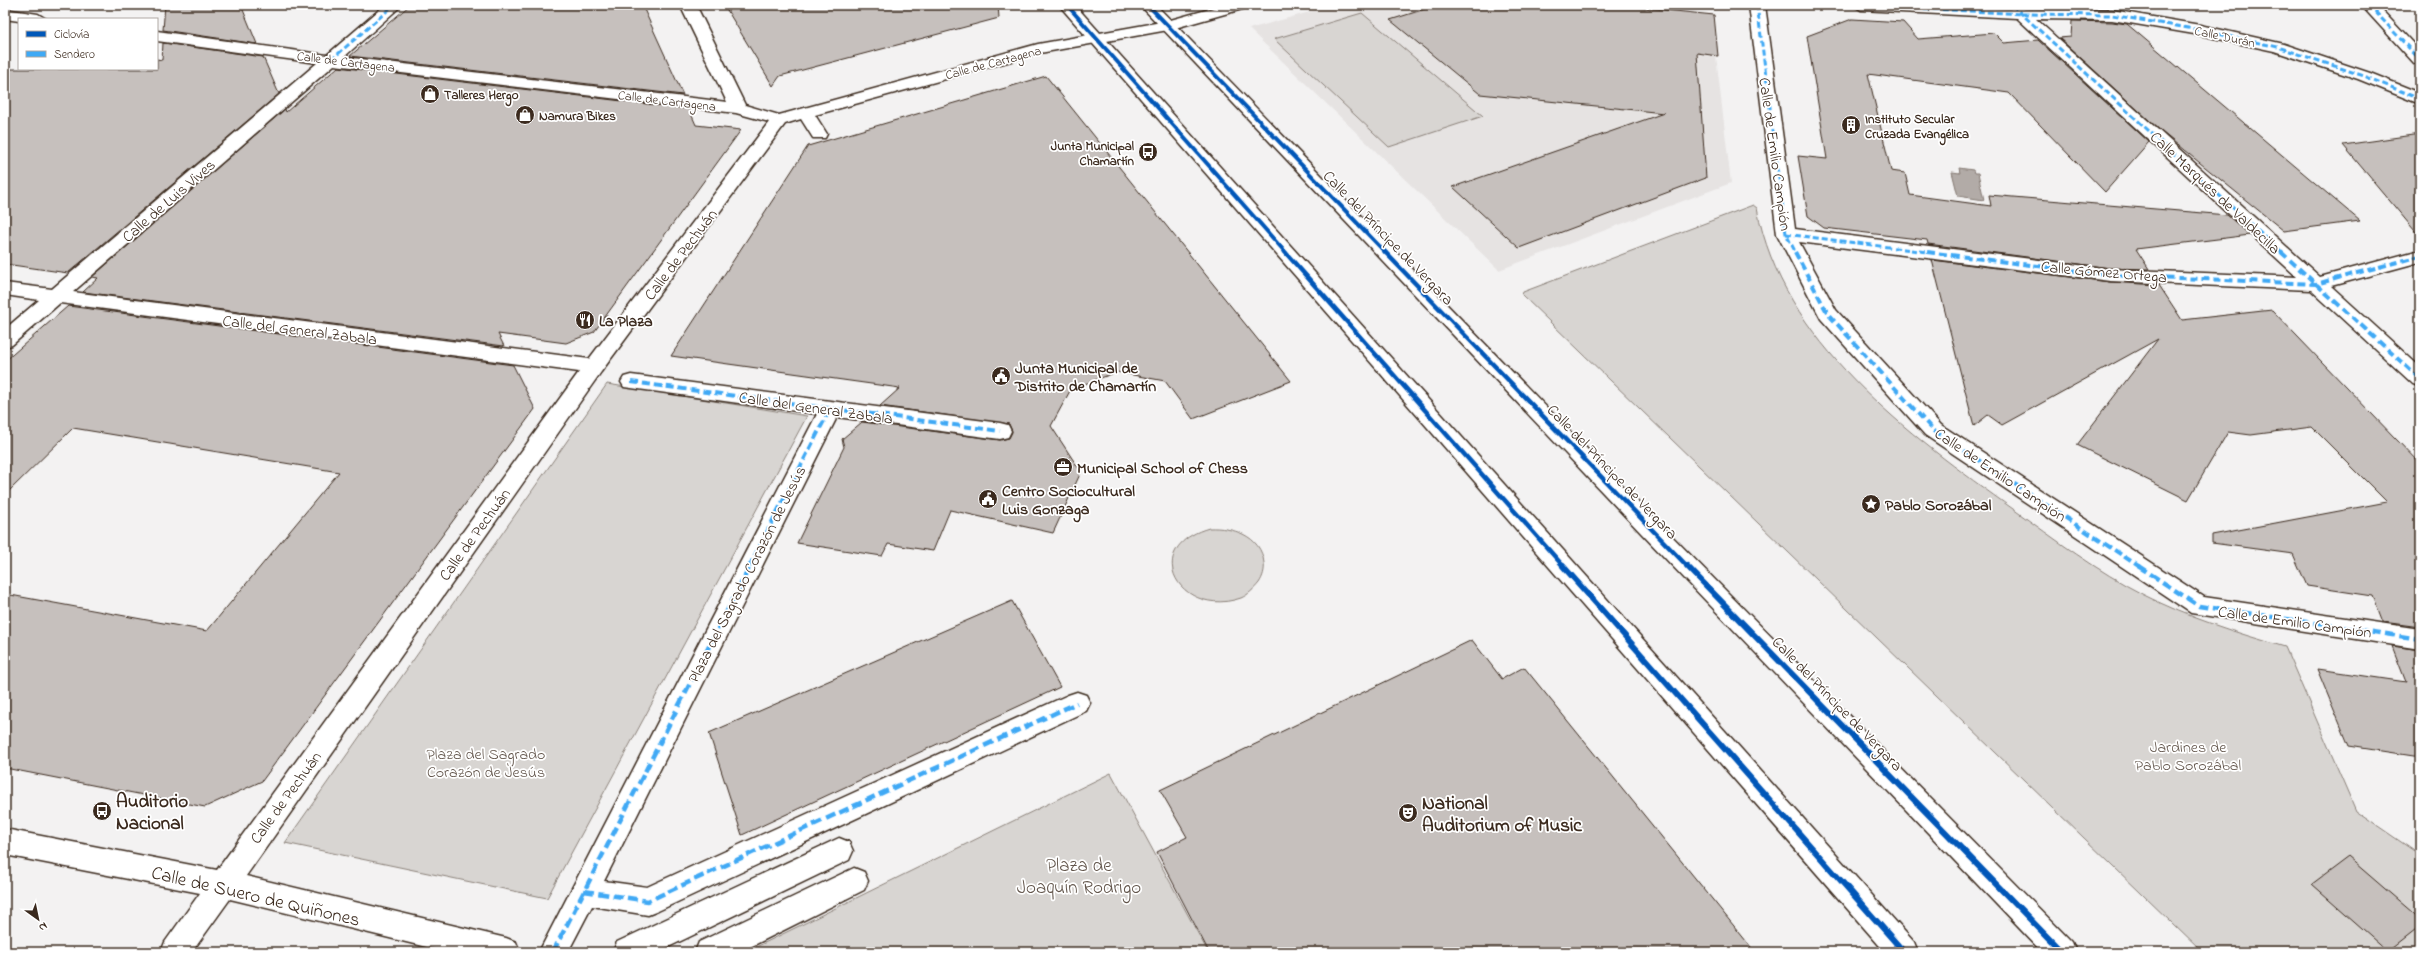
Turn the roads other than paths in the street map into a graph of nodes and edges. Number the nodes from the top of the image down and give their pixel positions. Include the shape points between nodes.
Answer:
1 (394, 5) edge
2 (688, 5) edge
3 (1067, 5) edge
4 (1148, 5) edge
5 (1241, 5) edge
6 (1757, 5) edge
7 (1861, 5) edge
8 (2369, 5) edge
9 (2017, 9) edge
10 (5, 14) edge
11 (31, 18) edge
12 (1168, 25) junction
13 (158, 36) edge
14 (1095, 37) junction
15 (331, 60) junction
16 (2420, 60) edge
17 (2420, 99) edge
18 (738, 108) junction
19 (806, 113) junction
20 (779, 120) junction
21 (819, 134) dead end
22 (1786, 234) junction
23 (2420, 256) edge
24 (2316, 284) junction
25 (5, 289) edge
26 (55, 297) junction
27 (5, 340) edge
28 (594, 367) junction
29 (2420, 380) edge
30 (631, 382) dead end
31 (830, 409) junction
32 (1000, 431) dead end
33 (2420, 639) edge
34 (1077, 704) dead end
35 (5, 842) edge
36 (839, 851) dead end
37 (854, 880) dead end
38 (223, 884) junction
39 (584, 891) junction
40 (175, 952) edge
41 (506, 952) edge
42 (553, 952) edge
43 (627, 952) edge
44 (709, 952) edge
45 (1904, 952) edge
46 (2062, 952) edge

1 - 15 street, Calle de Luis Vives
2 - 18 street
3 - 14 street
4 - 12 street, Calle del Príncipe de Vergara
5 - 12 street, Calle de Cartagena
6 - 22 street, Calle de Emilio Campión
7 - 9 street, Calle Durán
8 - 16 street
9 - 17 street, Calle Durán via 2112,15 2278,47 2364,76
9 - 24 street, Calle Marqués de Valdecilla
10 - 11 street
12 - 14 street, Calle de Cartagena
12 - 46 street, Calle del Príncipe de Vergara via 1650,528
13 - 15 street, Calle de Cartagena
14 - 19 street, Calle de Cartagena via 1038,49
14 - 45 street
15 - 18 street, Calle de Cartagena
15 - 26 street, Calle de Luis Vives
18 - 20 street, Calle de Cartagena
19 - 20 street, Calle de Cartagena
19 - 21 street
20 - 28 street, Calle de Pechuán
22 - 24 street, Calle Gómez Ortega via 2110,275
22 - 33 street, Calle de Emilio Campión via 1828,314 1933,430 2199,606
23 - 24 street, Calle Gómez Ortega
24 - 29 street, Calle Marqués de Valdecilla
25 - 26 street, Calle del General Zabala
26 - 27 street, Calle de Luis Vives
26 - 28 street, Calle del General Zabala
28 - 38 street, Calle de Pechuán
30 - 31 street, Calle del General Zabala
31 - 32 street, Calle del General Zabala
31 - 39 street, Plaza del Sagrado Corazón de Jesús
34 - 39 street via 648,901
35 - 38 street, Calle de Suero de Quiñones
36 - 43 street
37 - 44 street
38 - 40 street, Calle de Pechuán
38 - 41 street, Calle de Suero de Quiñones
39 - 42 street, Plaza del Sagrado Corazón de Jesús

